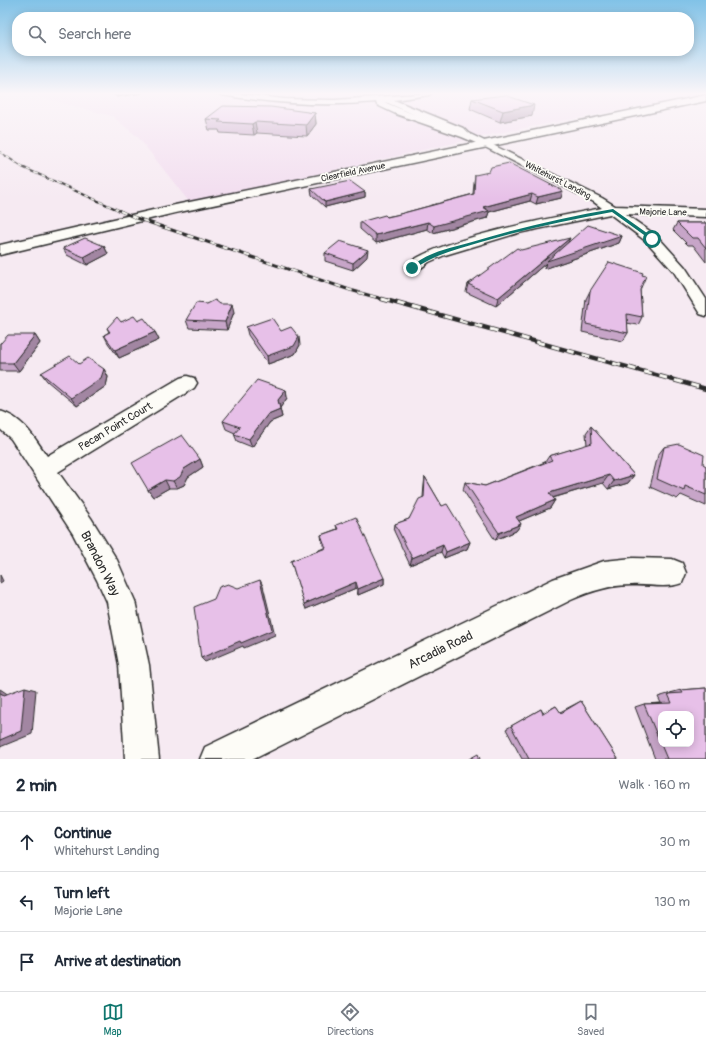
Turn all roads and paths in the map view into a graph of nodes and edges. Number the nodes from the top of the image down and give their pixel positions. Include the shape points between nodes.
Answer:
1 (456, 128) edge
2 (561, 128) edge
3 (486, 144) junction
4 (613, 210) junction
5 (706, 213) edge
6 (0, 250) edge
7 (412, 268) dead end
8 (706, 311) edge
9 (187, 383) dead end
10 (0, 419) edge
11 (44, 469) junction
12 (672, 573) dead end
13 (142, 759) edge
14 (217, 759) edge

1 - 3 street, Whitehurst Landing
2 - 3 street, Clearfield Avenue
3 - 4 street, Whitehurst Landing via 569,184
3 - 6 street, Clearfield Avenue via 161,212
4 - 5 street, Majorie Lane
4 - 7 street, Majorie Lane via 515,230 440,252
4 - 8 street, Whitehurst Landing via 652,239 680,270
9 - 11 street, Pecan Point Court
10 - 11 street, Brandon Way via 13,426
11 - 13 street, Brandon Way via 82,526 121,601 134,665
12 - 14 street, Arcadia Road via 615,573 596,576 563,589

